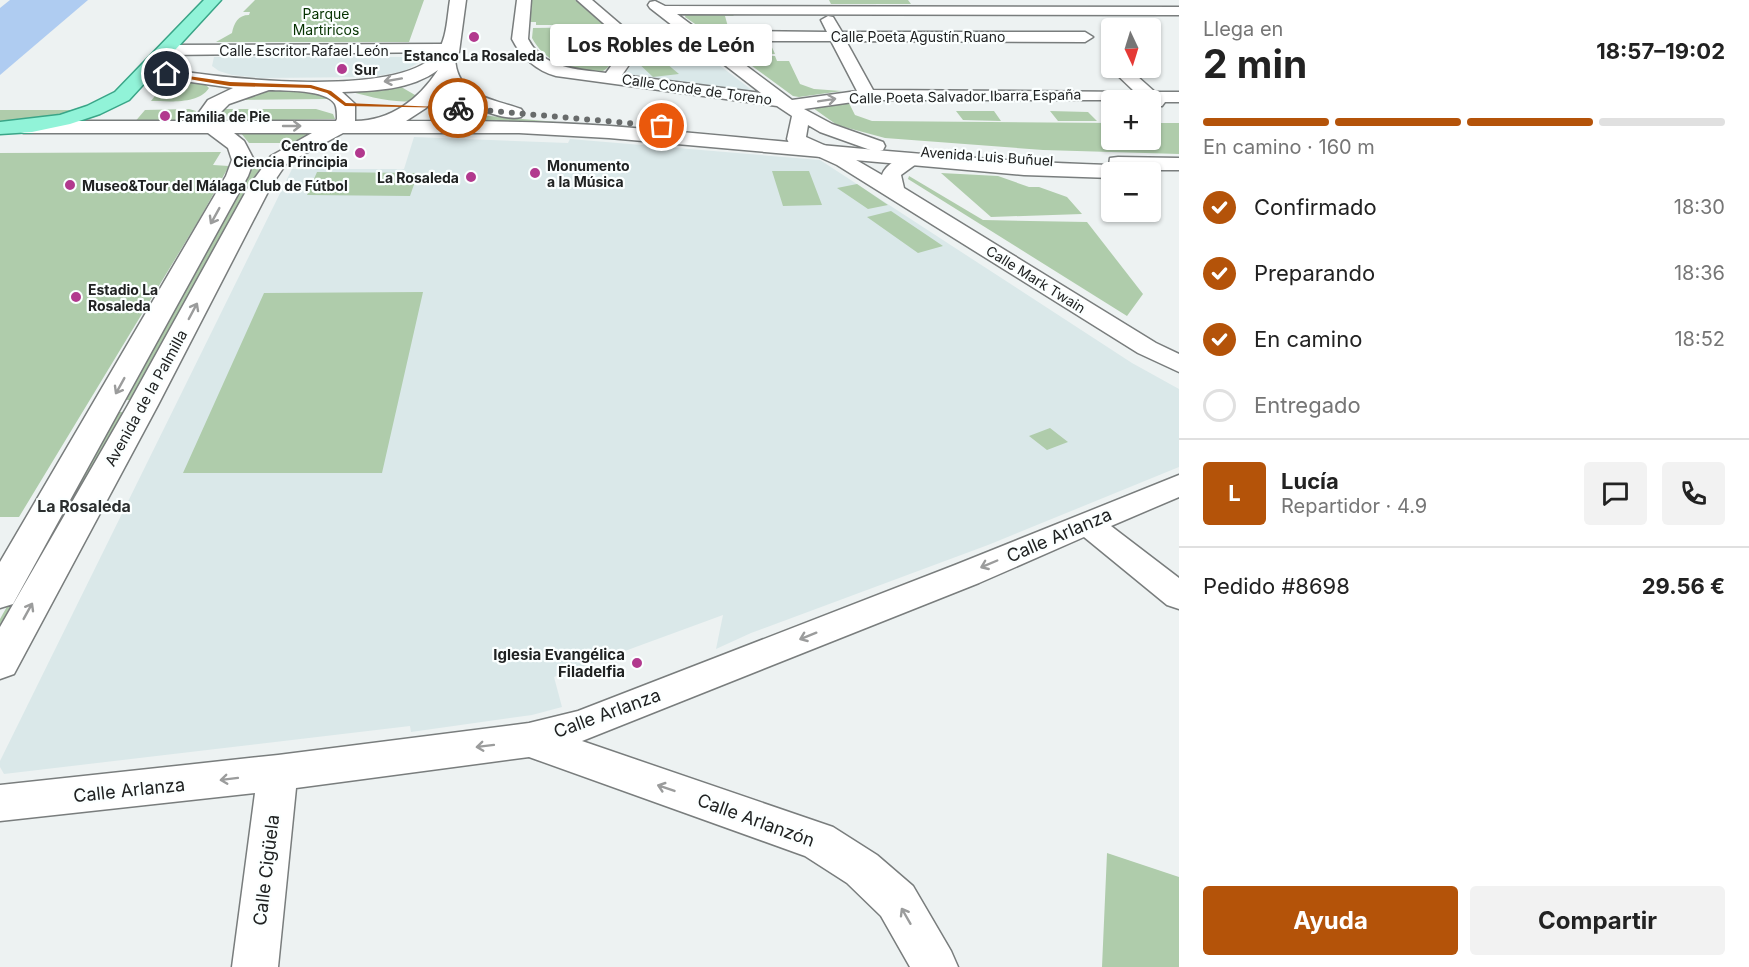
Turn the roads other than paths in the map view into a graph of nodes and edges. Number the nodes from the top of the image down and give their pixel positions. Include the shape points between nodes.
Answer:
1 (213, 0) edge
2 (454, 0) edge
3 (524, 0) edge
4 (585, 0) edge
5 (648, 0) edge
6 (662, 10) junction
7 (822, 10) junction
8 (1058, 11) junction
9 (1179, 11) edge
10 (750, 36) dead end
11 (836, 36) junction
12 (689, 40) dead end
13 (642, 46) dead end
14 (161, 55) junction
15 (444, 59) junction
16 (611, 78) junction
17 (1130, 78) edge
18 (311, 86) junction
19 (1143, 90) edge
20 (263, 95) junction
21 (867, 95) junction
22 (1101, 96) edge
23 (1161, 96) edge
24 (1179, 97) edge
25 (114, 101) junction
26 (451, 103) junction
27 (35, 105) dead end
28 (141, 105) dead end
29 (193, 105) dead end
30 (214, 105) junction
31 (298, 105) dead end
32 (418, 107) junction
33 (791, 107) junction
34 (364, 110) junction
35 (213, 126) junction
36 (342, 126) junction
37 (24, 127) junction
38 (123, 127) junction
39 (0, 128) edge
40 (796, 139) junction
41 (237, 145) junction
42 (303, 145) junction
43 (876, 147) junction
44 (817, 150) junction
45 (913, 159) junction
46 (1179, 164) edge
47 (1101, 171) edge
48 (1161, 173) edge
49 (1179, 173) edge
50 (895, 191) junction
51 (1179, 364) edge
52 (1179, 485) edge
53 (1087, 524) junction
54 (0, 594) edge
55 (1179, 596) edge
56 (0, 663) edge
57 (529, 740) junction
58 (278, 773) junction
59 (0, 803) edge
60 (255, 967) edge
61 (935, 967) edge

1 - 14 main road
2 - 15 main road via 450,52
3 - 16 street, Calle Conde de Toreno via 520,39 528,53 556,71
4 - 16 street via 635,45
5 - 6 street
6 - 7 street
6 - 33 street
7 - 8 street
7 - 11 street
8 - 9 street
8 - 11 street, Calle Poeta Agustín Ruano via 1090,41
10 - 11 street, Calle Poeta Agustín Ruano
11 - 21 street
12 - 13 street
14 - 15 street, Calle Escritor Rafael León
14 - 20 main road via 157,68 167,74 230,84
14 - 25 main road
15 -> 18 main road via 418,75 400,80
15 - 26 main road
15 - 32 main road via 436,88
16 - 33 street, Calle Conde de Toreno
17 - 19 street
18 - 20 main road
18 - 34 main road
20 - 30 main road
21 - 22 street, Calle Poeta Salvador Ibarra España
33 -> 21 street, Calle Poeta Salvador Ibarra España
23 - 24 street, Calle Poeta Salvador Ibarra España
25 - 27 main road
25 - 28 main road
25 - 37 main road via 83,114
26 - 32 main road, Avenida Luis Buñuel
26 - 40 main road, Avenida Luis Buñuel via 514,113
29 - 30 main road
30 - 35 main road via 205,118
31 - 34 main road, Avenida Luis Buñuel
32 - 34 main road
33 - 40 street
33 - 43 street via 826,128
34 - 36 main road, Avenida Luis Buñuel
34 - 36 main road
34 - 42 main road
34 - 44 main road, Avenida Luis Buñuel via 519,128
35 -> 36 main road, Avenida Luis Buñuel
35 - 38 main road, Avenida Luis Buñuel
35 - 41 main road
36 - 42 main road
37 - 38 main road, Avenida Luis Buñuel
37 - 39 main road, Avenida Luis Buñuel
38 - 41 main road, Avenida Luis Buñuel
40 - 43 main road, Avenida Luis Buñuel
40 - 44 street, Avenida Luis Buñuel
41 - 42 main road, Avenida Luis Buñuel
41 -> 54 main road, Avenida de la Palmilla via 243,160 230,191
56 -> 42 main road, Avenida de la Palmilla via 260,186 278,160
43 - 46 main road, Avenida Luis Buñuel via 1014,159
44 - 45 main road, Avenida Luis Buñuel
44 - 50 street, Calle Mark Twain
45 - 47 main road, Avenida Luis Buñuel
45 - 50 street via 891,173
48 - 49 main road
50 - 51 street, Calle Mark Twain
52 - 53 street, Calle Arlanza
53 - 55 street
53 -> 57 street, Calle Arlanza via 630,707
57 -> 58 street, Calle Arlanza
61 -> 57 street, Calle Arlanzón via 897,901 862,869 818,841
58 -> 59 street, Calle Arlanza
58 - 60 street, Calle Cigüela

